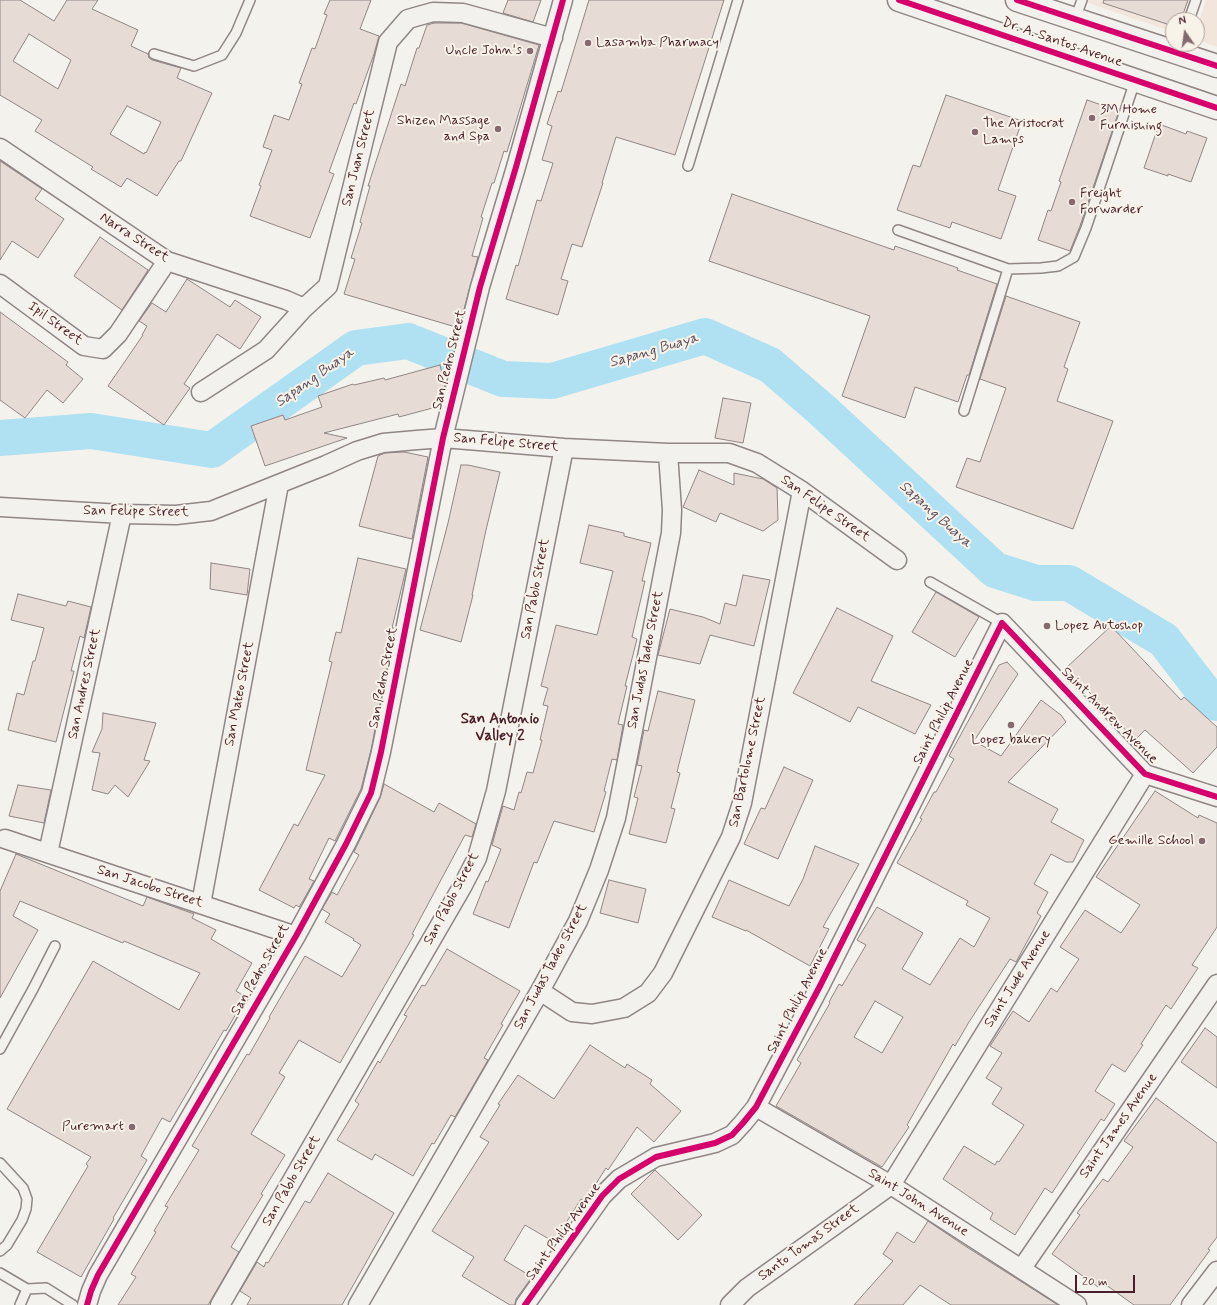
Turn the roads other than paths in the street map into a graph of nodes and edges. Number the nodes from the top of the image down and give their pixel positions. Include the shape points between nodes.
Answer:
1 (250, 0) edge
2 (563, 0) edge
3 (738, 0) edge
4 (899, 0) edge
5 (1017, 0) edge
6 (1196, 0) edge
7 (1078, 10) edge
8 (1192, 12) edge
9 (553, 38) junction
10 (1165, 43) edge
11 (1187, 52) edge
12 (154, 54) dead end
13 (1217, 66) edge
14 (1135, 81) junction
15 (1217, 108) edge
16 (0, 148) edge
17 (688, 166) dead end
18 (898, 230) dead end
19 (167, 261) junction
20 (1008, 269) junction
21 (1, 285) edge
22 (304, 308) junction
23 (201, 392) dead end
24 (964, 411) dead end
25 (443, 438) junction
26 (564, 448) junction
27 (668, 452) junction
28 (279, 484) junction
29 (802, 491) junction
30 (0, 507) edge
31 (122, 514) junction
32 (897, 560) dead end
33 (930, 582) dead end
34 (1002, 623) junction
35 (1145, 774) junction
36 (1217, 797) edge
37 (5, 839) dead end
38 (48, 853) junction
39 (201, 904) junction
40 (296, 936) junction
41 (54, 946) dead end
42 (1217, 984) edge
43 (540, 992) junction
44 (0, 1049) edge
45 (756, 1107) junction
46 (0, 1163) edge
47 (891, 1185) junction
48 (0, 1251) edge
49 (1022, 1268) junction
50 (1217, 1271) edge
51 (0, 1272) edge
52 (27, 1289) junction
53 (20, 1305) edge
54 (73, 1305) edge
55 (88, 1305) edge
56 (220, 1305) edge
57 (358, 1305) edge
58 (525, 1305) edge
59 (730, 1305) edge
60 (1077, 1305) edge
61 (1191, 1305) edge

1 - 12 lane via 236,33 222,56 194,66
2 - 9 street, San Pedro Street
3 - 17 lane
4 - 14 main road, Dr. A. Santos Avenue
5 - 7 main road, Dr. A. Santos Avenue
6 - 8 lane
7 - 10 main road, Dr. A. Santos Avenue
9 - 22 street, San Juan Street via 463,13 433,12 408,19 388,42 328,286
9 - 25 street, San Pedro Street via 480,287
11 - 13 main road, Dr. A. Santos Avenue
14 - 15 main road, Dr. A. Santos Avenue
14 - 20 lane via 1074,257 1058,266
16 - 19 street, Narra Street
18 - 20 lane
19 - 21 street, Ipil Street via 118,334 103,348 84,346
19 - 22 street, Narra Street
20 - 24 lane
22 - 23 street, San Juan Street via 266,350
25 - 26 street, San Felipe Street
25 - 28 street, San Felipe Street via 383,443 357,451
25 - 40 street, San Pedro Street via 371,793
26 - 27 street, San Felipe Street
26 - 56 street, San Pablo Street via 496,791 477,858
27 - 29 street, San Felipe Street via 729,453 757,462
27 - 43 street, San Judas Tadeo Street via 672,510 670,533 616,818 599,870 578,921
28 - 31 street, San Felipe Street via 211,511 176,515
28 - 39 street, San Mateo Street
29 - 32 street, San Felipe Street
29 - 43 street, San Bartolome Street via 742,803 731,837 663,973 648,993 624,1008 592,1014 572,1012
30 - 31 street, San Felipe Street
31 - 38 street, San Andres Street
33 - 34 lane
34 - 35 street, Saint Andrew Avenue
34 - 45 street, Saint Philip Avenue via 820,986
35 - 36 street, Saint Andrew Avenue
35 - 47 street, Saint Jude Avenue
37 - 38 street, San Jacobo Street
38 - 39 street, San Jacobo Street
39 - 40 street, San Jacobo Street
40 - 55 street, San Pedro Street via 98,1275
41 - 44 lane
42 - 49 street, Saint James Avenue
43 - 57 street, San Judas Tadeo Street
45 - 47 street, Saint John Avenue
45 - 58 street, Saint Philip Avenue via 732,1135 656,1157 619,1179 602,1196
46 - 48 lane via 23,1188 27,1199 22,1220 7,1245
47 - 49 street, Saint John Avenue
47 - 59 street, Santo Tomas Street via 747,1288
49 - 60 street, Saint John Avenue
50 - 61 street
51 - 52 lane
52 - 53 lane
52 - 54 lane via 46,1288

